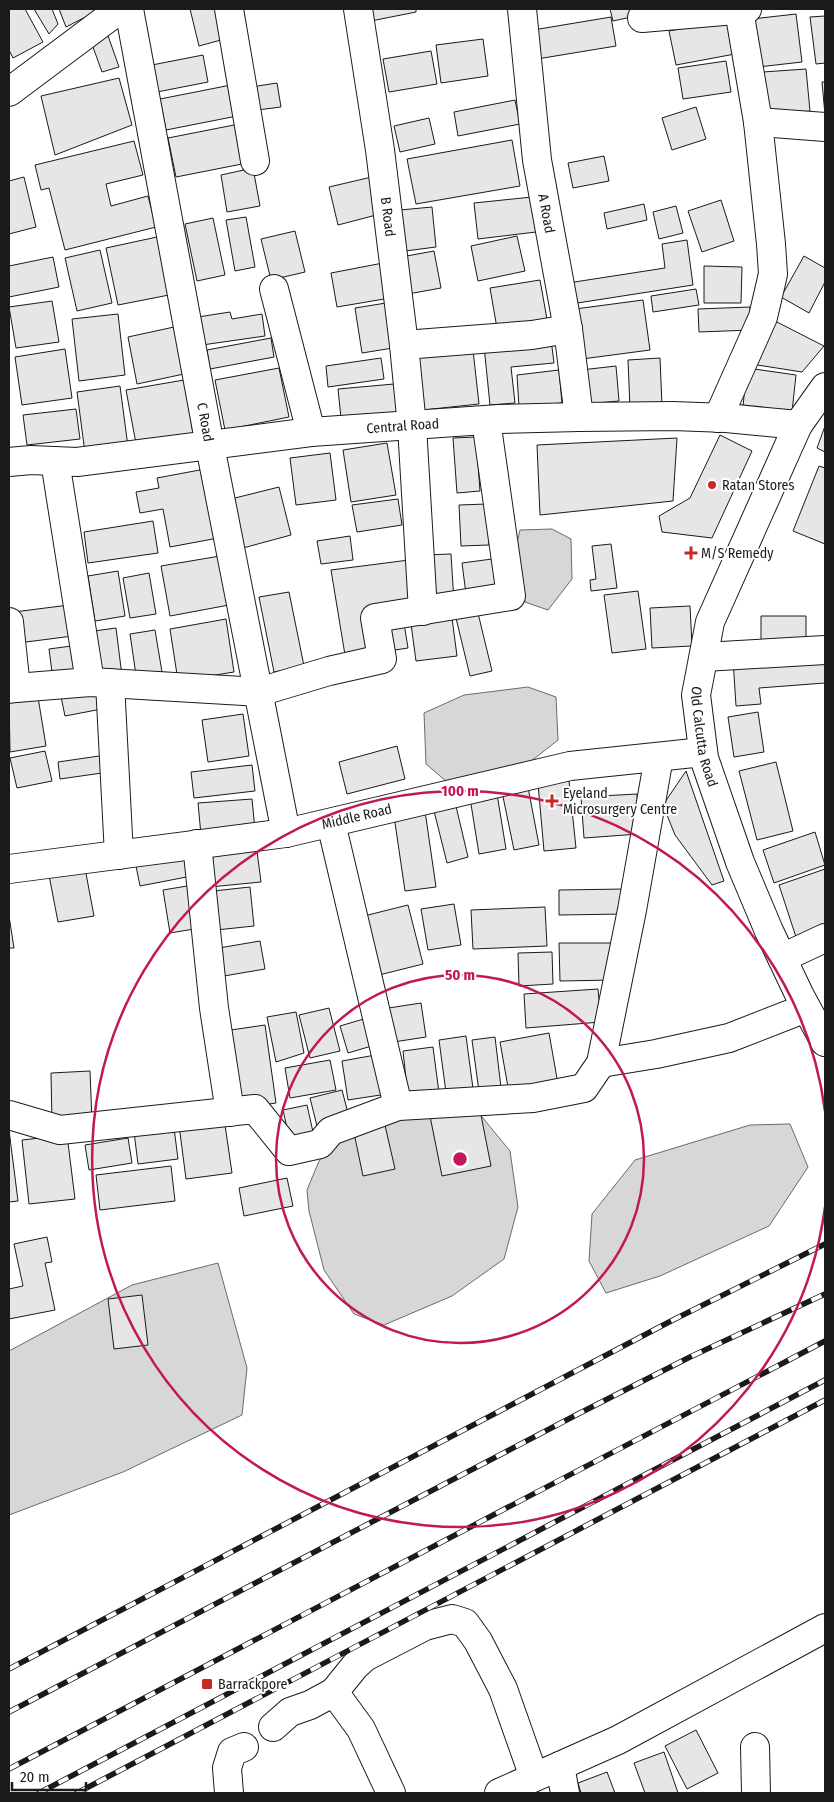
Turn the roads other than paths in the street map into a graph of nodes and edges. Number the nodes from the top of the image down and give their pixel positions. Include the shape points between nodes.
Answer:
1 (120, 9) edge
2 (128, 9) edge
3 (229, 9) edge
4 (358, 9) edge
5 (522, 9) edge
6 (743, 9) edge
7 (642, 18) dead end
8 (14, 78) edge
9 (758, 122) junction
10 (825, 127) edge
11 (255, 161) dead end
12 (274, 289) dead end
13 (568, 329) junction
14 (404, 344) junction
15 (825, 387) edge
16 (579, 417) junction
17 (718, 418) junction
18 (486, 420) junction
19 (798, 425) junction
20 (412, 426) junction
21 (312, 432) junction
22 (210, 446) junction
23 (55, 461) junction
24 (9, 462) edge
25 (423, 612) junction
26 (9, 622) edge
27 (825, 650) edge
28 (704, 657) junction
29 (100, 683) junction
30 (12, 689) edge
31 (259, 692) junction
32 (703, 752) junction
33 (659, 757) junction
34 (331, 823) junction
35 (286, 833) junction
36 (197, 844) junction
37 (119, 855) junction
38 (9, 869) edge
39 (825, 938) edge
40 (782, 958) junction
41 (806, 1008) junction
42 (825, 1042) edge
43 (600, 1063) junction
44 (398, 1106) junction
45 (230, 1112) junction
46 (9, 1115) edge
47 (825, 1628) edge
48 (334, 1692) junction
49 (273, 1727) dead end
50 (244, 1747) dead end
51 (755, 1747) dead end
52 (560, 1766) junction
53 (534, 1777) junction
54 (225, 1791) edge
55 (391, 1793) edge
56 (499, 1793) edge
57 (565, 1793) edge
58 (756, 1793) edge

1 - 8 street
2 - 22 street, C Road
3 - 11 street
4 - 14 street, B Road via 380,150
5 - 13 street, A Road via 537,160
6 - 7 street
6 - 9 street
9 - 10 street
9 - 17 street via 773,274 763,318
12 - 21 street
13 - 14 street via 532,335
13 - 16 street, A Road
14 - 20 street, B Road
15 - 19 street, Old Calcutta Road
16 - 17 street, Central Road
16 - 18 street, Central Road
17 - 19 street, Central Road
18 - 20 street, Central Road
18 - 25 street via 511,596
19 - 28 street, Old Calcutta Road via 710,622
20 - 21 street, Central Road
20 - 25 street, B Road
21 - 22 street, Central Road
22 - 23 street, Central Road via 101,460
22 - 31 street, C Road
23 - 24 street, Central Road
23 - 29 street
25 - 31 street via 375,618 382,659
26 - 30 street
27 - 28 street
28 - 32 street, Old Calcutta Road via 696,695
29 - 30 street
29 - 31 street
29 - 37 street
31 - 35 street, C Road
32 - 33 street, Middle Road
32 - 40 street, Old Calcutta Road via 740,862
33 - 34 street, Middle Road via 570,766
33 - 43 street
34 - 35 street, Middle Road
34 - 44 street
35 - 36 street, Middle Road
36 - 37 street, Middle Road
36 - 45 street via 214,1008
37 - 38 street, Middle Road
39 - 40 street
40 - 41 street, Old Calcutta Road
41 - 42 street, Old Calcutta Road
41 - 43 street via 729,1038
43 - 44 street via 584,1088 533,1098
44 - 45 street via 331,1131 320,1144 289,1151 256,1109
45 - 46 street via 60,1130
47 - 52 street via 618,1740
48 - 49 street via 290,1712
48 - 53 street via 365,1657 425,1626 452,1619 465,1623 503,1689
48 - 55 street via 361,1729
50 - 54 street via 232,1752
51 - 58 street
52 - 53 street
52 - 57 street
53 - 56 street

